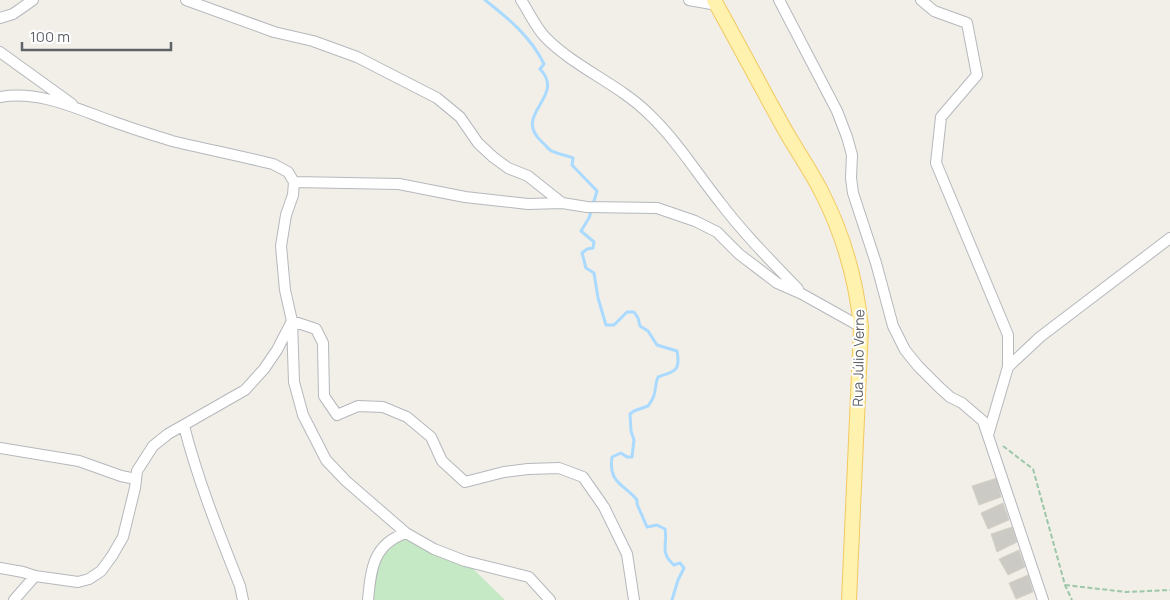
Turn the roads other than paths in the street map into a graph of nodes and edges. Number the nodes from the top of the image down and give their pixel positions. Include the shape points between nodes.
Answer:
1 (33, 0) edge
2 (186, 0) edge
3 (521, 0) edge
4 (689, 0) edge
5 (779, 0) edge
6 (921, 0) edge
7 (715, 3) edge
8 (0, 18) edge
9 (0, 52) edge
10 (0, 97) edge
11 (76, 107) junction
12 (294, 182) junction
13 (562, 203) junction
14 (1170, 238) edge
15 (802, 294) junction
16 (292, 321) junction
17 (861, 327) junction
18 (1008, 367) junction
19 (184, 426) junction
20 (988, 436) junction
21 (0, 448) edge
22 (136, 479) junction
23 (406, 533) junction
24 (0, 568) edge
25 (35, 576) junction
26 (14, 600) edge
27 (243, 600) edge
28 (368, 600) edge
29 (550, 600) edge
30 (634, 600) edge
31 (848, 600) edge
32 (1043, 600) edge

1 - 8 street via 13,14
2 - 13 street via 274,32 357,56 437,98 460,117 478,143 494,157 508,168 528,176
3 - 15 street via 545,37 649,114 682,150 719,202 762,253
4 - 7 street
5 - 20 street via 837,111 847,137 852,155 853,193 893,326 905,350 918,366 950,397 975,413 983,421
6 - 18 street via 934,11 967,23 977,75 940,117 936,163 1008,334
7 - 17 main road, Rua Júlio Verne via 822,192 851,264
9 - 11 street
10 - 11 street via 15,94
11 - 12 street via 172,140 273,164 288,172
12 - 13 street via 399,184 465,197 528,204
12 - 16 street via 281,246
13 - 15 street via 587,207 657,208 695,221 717,232 739,254 777,283
14 - 18 street via 1040,337
15 - 17 street
16 - 19 street via 278,350 245,390
16 - 23 street via 294,382 312,436 326,460 346,481
16 - 30 street via 316,329 324,343 324,396 337,414 358,406 383,407 407,417 431,437 442,461 465,482 528,468 559,468 583,477 604,506 627,554
17 - 31 main road, Rua Júlio Verne
18 - 20 street
19 - 22 street via 153,446 137,471
19 - 27 street via 195,469
20 - 32 street
21 - 22 street via 79,461
22 - 25 street via 123,537 101,571 78,582
23 - 28 street via 395,537 379,551 370,576
23 - 29 street via 434,549 466,561 529,577
24 - 25 street
25 - 26 street

